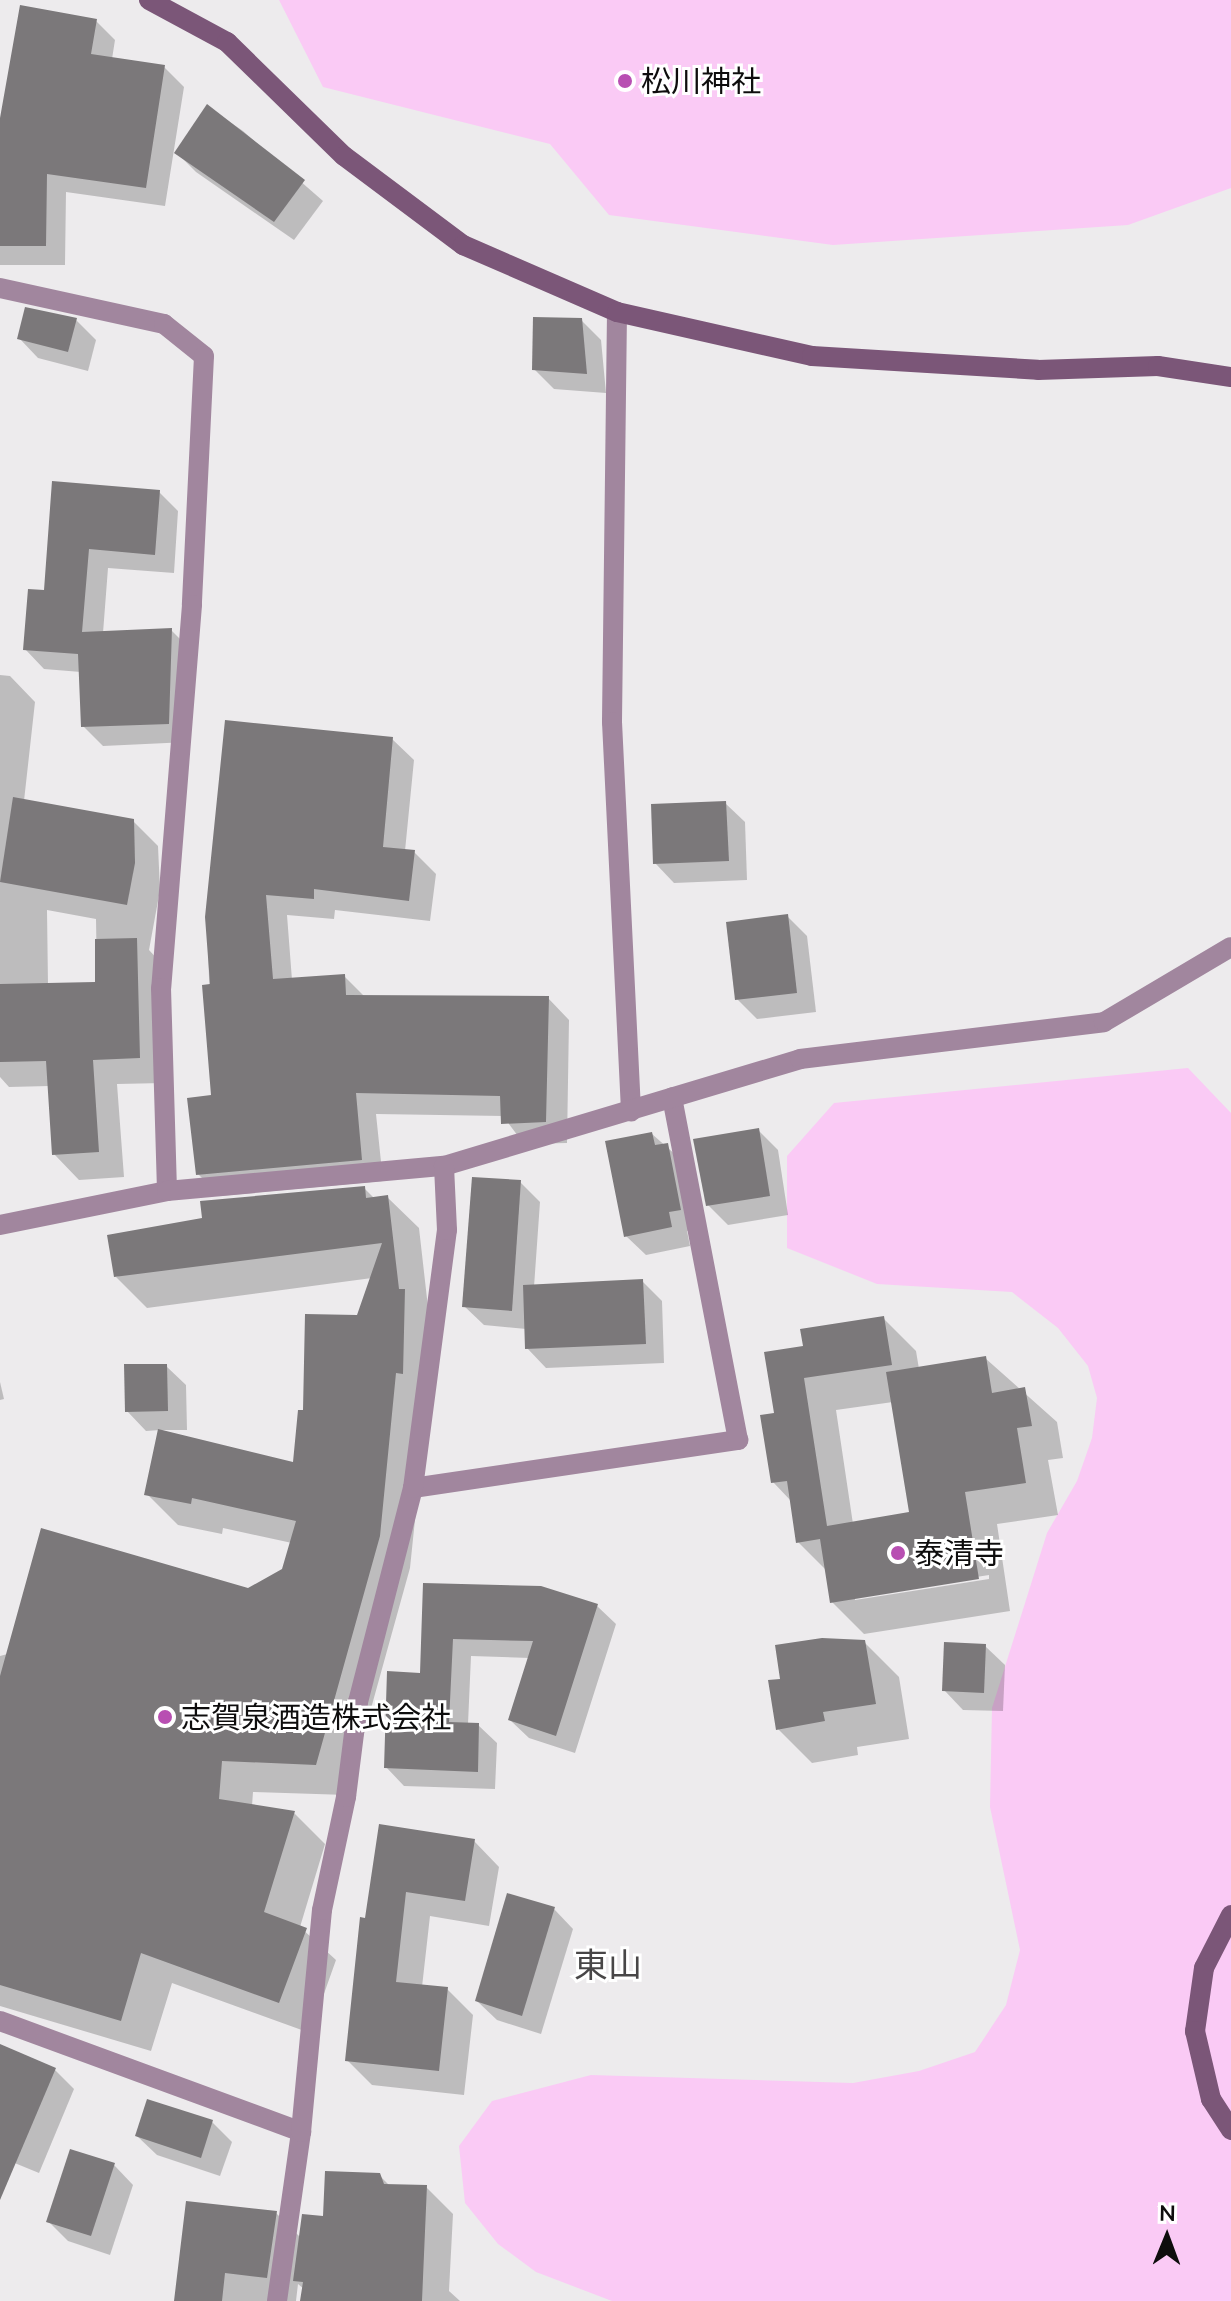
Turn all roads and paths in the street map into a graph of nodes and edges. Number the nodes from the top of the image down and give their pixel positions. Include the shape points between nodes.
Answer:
1 (149, 0) edge
2 (0, 288) edge
3 (617, 312) junction
4 (1231, 377) edge
5 (1231, 947) edge
6 (672, 1097) junction
7 (631, 1112) junction
8 (444, 1166) junction
9 (167, 1191) junction
10 (0, 1225) edge
11 (413, 1488) junction
12 (1231, 1915) edge
13 (0, 2021) edge
14 (1231, 2130) edge
15 (301, 2132) junction
16 (277, 2301) edge

1 - 3 street via 227,42 344,156 463,245
2 - 9 street via 164,324 204,356 192,605 161,988
3 - 4 street via 812,356 1038,370 1158,366
3 - 7 street via 612,722
5 - 6 street via 1104,1022 800,1059
6 - 7 street
6 - 11 street via 738,1440
7 - 8 street
8 - 9 street
8 - 11 street via 447,1230
9 - 10 street
11 - 15 street via 358,1702 346,1797 322,1910
12 - 14 street via 1204,1968 1195,2031 1211,2099
13 - 15 street
15 - 16 street

